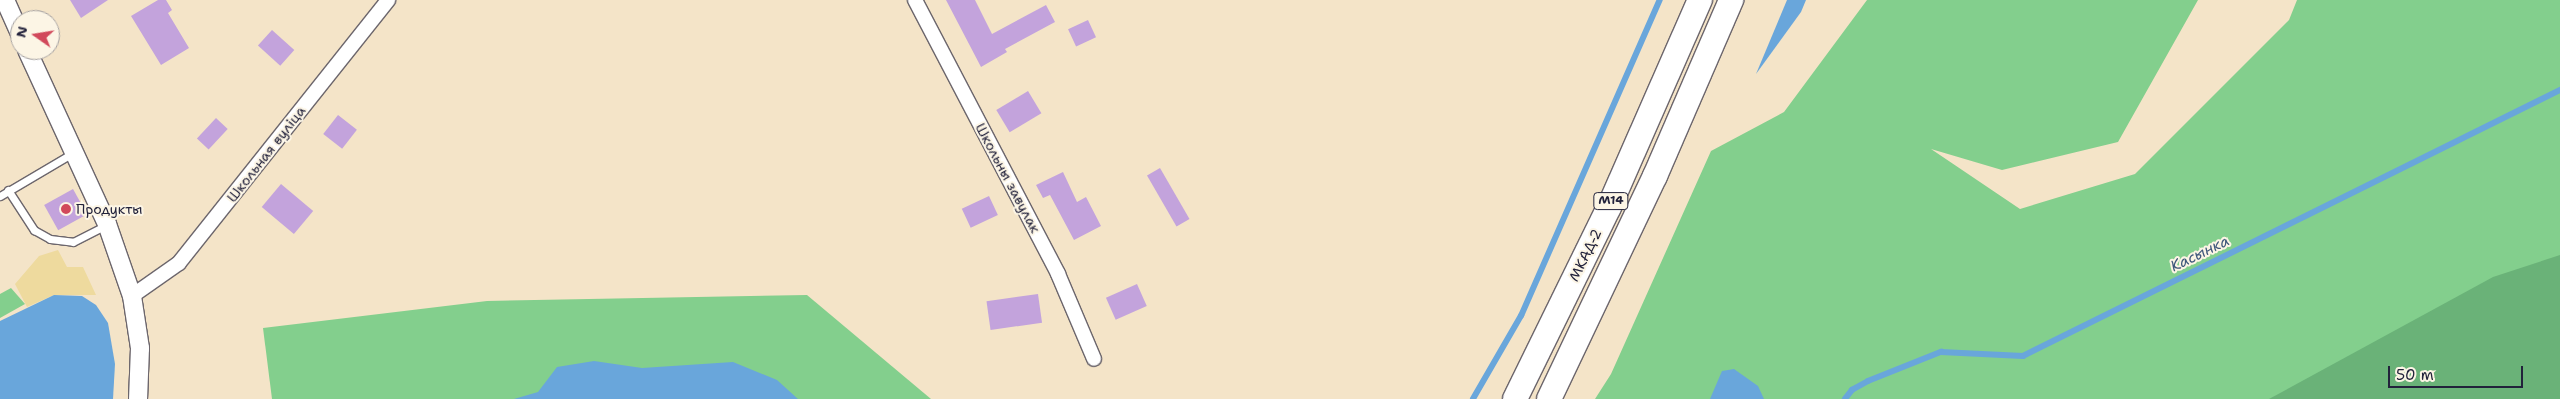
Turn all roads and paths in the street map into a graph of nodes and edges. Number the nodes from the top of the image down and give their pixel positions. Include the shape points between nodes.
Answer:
1 (388, 0) edge
2 (916, 0) edge
3 (1700, 0) edge
4 (1732, 0) edge
5 (32, 60) edge
6 (74, 153) junction
7 (8, 190) junction
8 (0, 196) edge
9 (107, 224) junction
10 (132, 296) junction
11 (1094, 359) dead end
12 (138, 399) edge
13 (1514, 399) edge
14 (1549, 399) edge

1 - 10 street, Школьная вуліца via 179,263
2 - 11 street, Школьны завулак via 1058,274
3 - 13 highway, МКАД-2 / М14 via 1609,206
4 - 14 highway, М14 via 1655,176
5 - 6 street
6 - 7 lane
6 - 9 street
7 - 8 lane
7 - 9 lane via 34,230 50,240 73,242
9 - 10 street
10 - 12 street via 140,348

